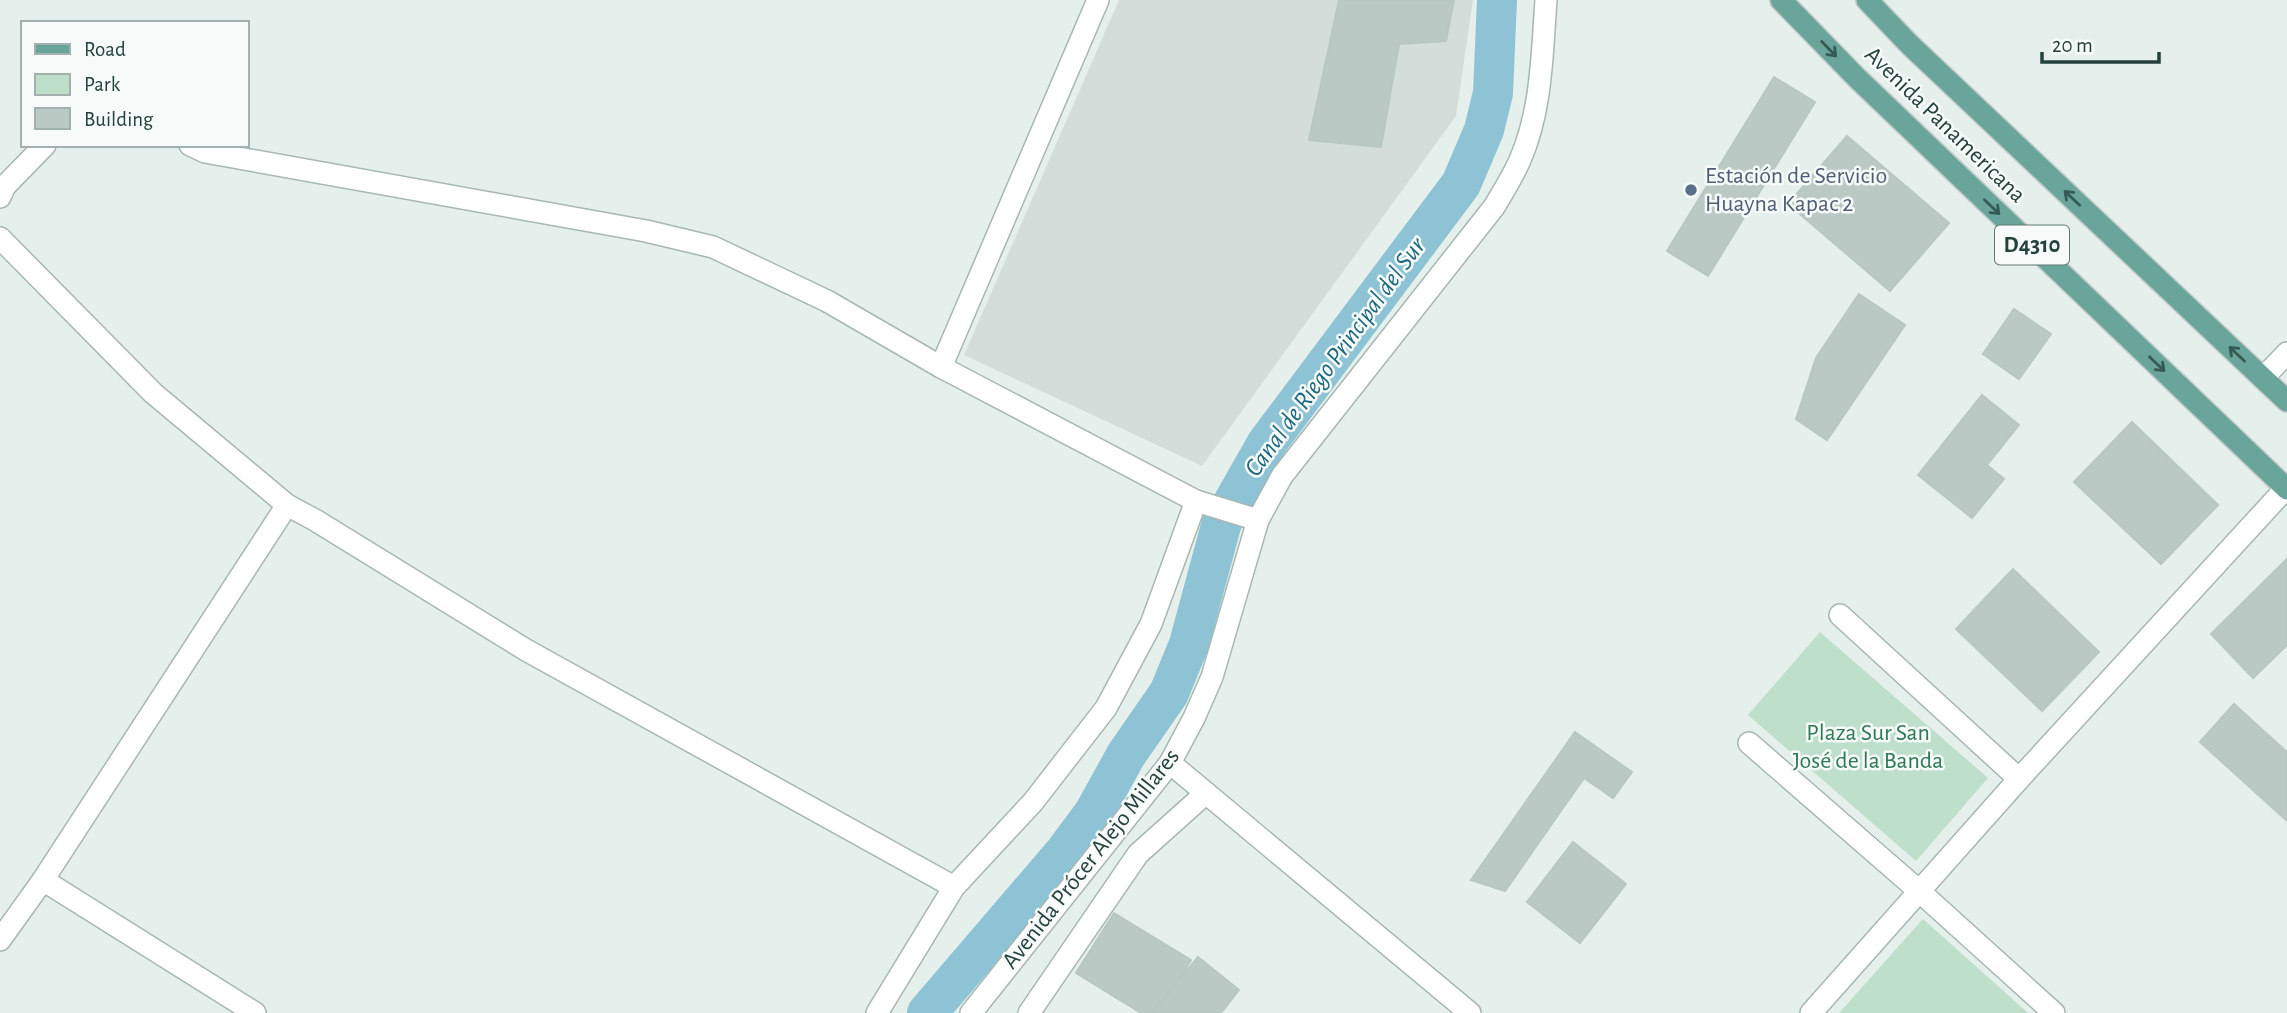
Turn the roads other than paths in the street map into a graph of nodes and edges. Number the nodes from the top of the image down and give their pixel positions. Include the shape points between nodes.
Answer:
1 (1098, 0) edge
2 (1546, 0) edge
3 (1781, 0) edge
4 (1867, 0) edge
5 (43, 147) edge
6 (194, 147) edge
7 (0, 197) edge
8 (0, 238) edge
9 (2287, 354) edge
10 (940, 367) junction
11 (2263, 378) junction
12 (2287, 401) edge
13 (2287, 488) edge
14 (1200, 503) junction
15 (286, 505) junction
16 (1254, 519) junction
17 (1840, 615) dead end
18 (1749, 743) dead end
19 (1170, 762) junction
20 (2019, 779) junction
21 (1206, 793) junction
22 (43, 880) junction
23 (954, 887) junction
24 (1918, 890) junction
25 (0, 940) edge
26 (255, 1013) edge
27 (877, 1013) edge
28 (971, 1013) edge
29 (1028, 1013) edge
30 (1469, 1013) edge
31 (1811, 1013) edge
32 (2054, 1013) edge

1 - 10 street
2 - 16 street, Avenida Prócer Alejo Millares via 1532,123 1520,159 1494,208 1282,476
3 -> 13 main road, Avenida Panamericana / D4310
11 -> 4 main road, Avenida Panamericana / D4310
5 - 7 street
6 - 10 street via 713,247 827,301
8 - 15 street via 153,393
9 - 11 street
10 - 14 street
11 - 12 main road, Avenida Panamericana / D4310
13 - 20 street
14 - 16 street
14 - 23 street via 1151,624 1106,708 1033,802
15 - 22 street
15 - 23 street via 526,650
16 - 19 street, Avenida Prócer Alejo Millares via 1212,677
17 - 20 street
18 - 24 street
19 - 21 street
19 - 28 street, Avenida Prócer Alejo Millares
20 - 24 street
21 - 29 street, Avenida Prócer Alejo Millares via 1138,854
21 - 30 street
22 - 25 street
22 - 26 street
23 - 27 street
24 - 31 street
24 - 32 street

